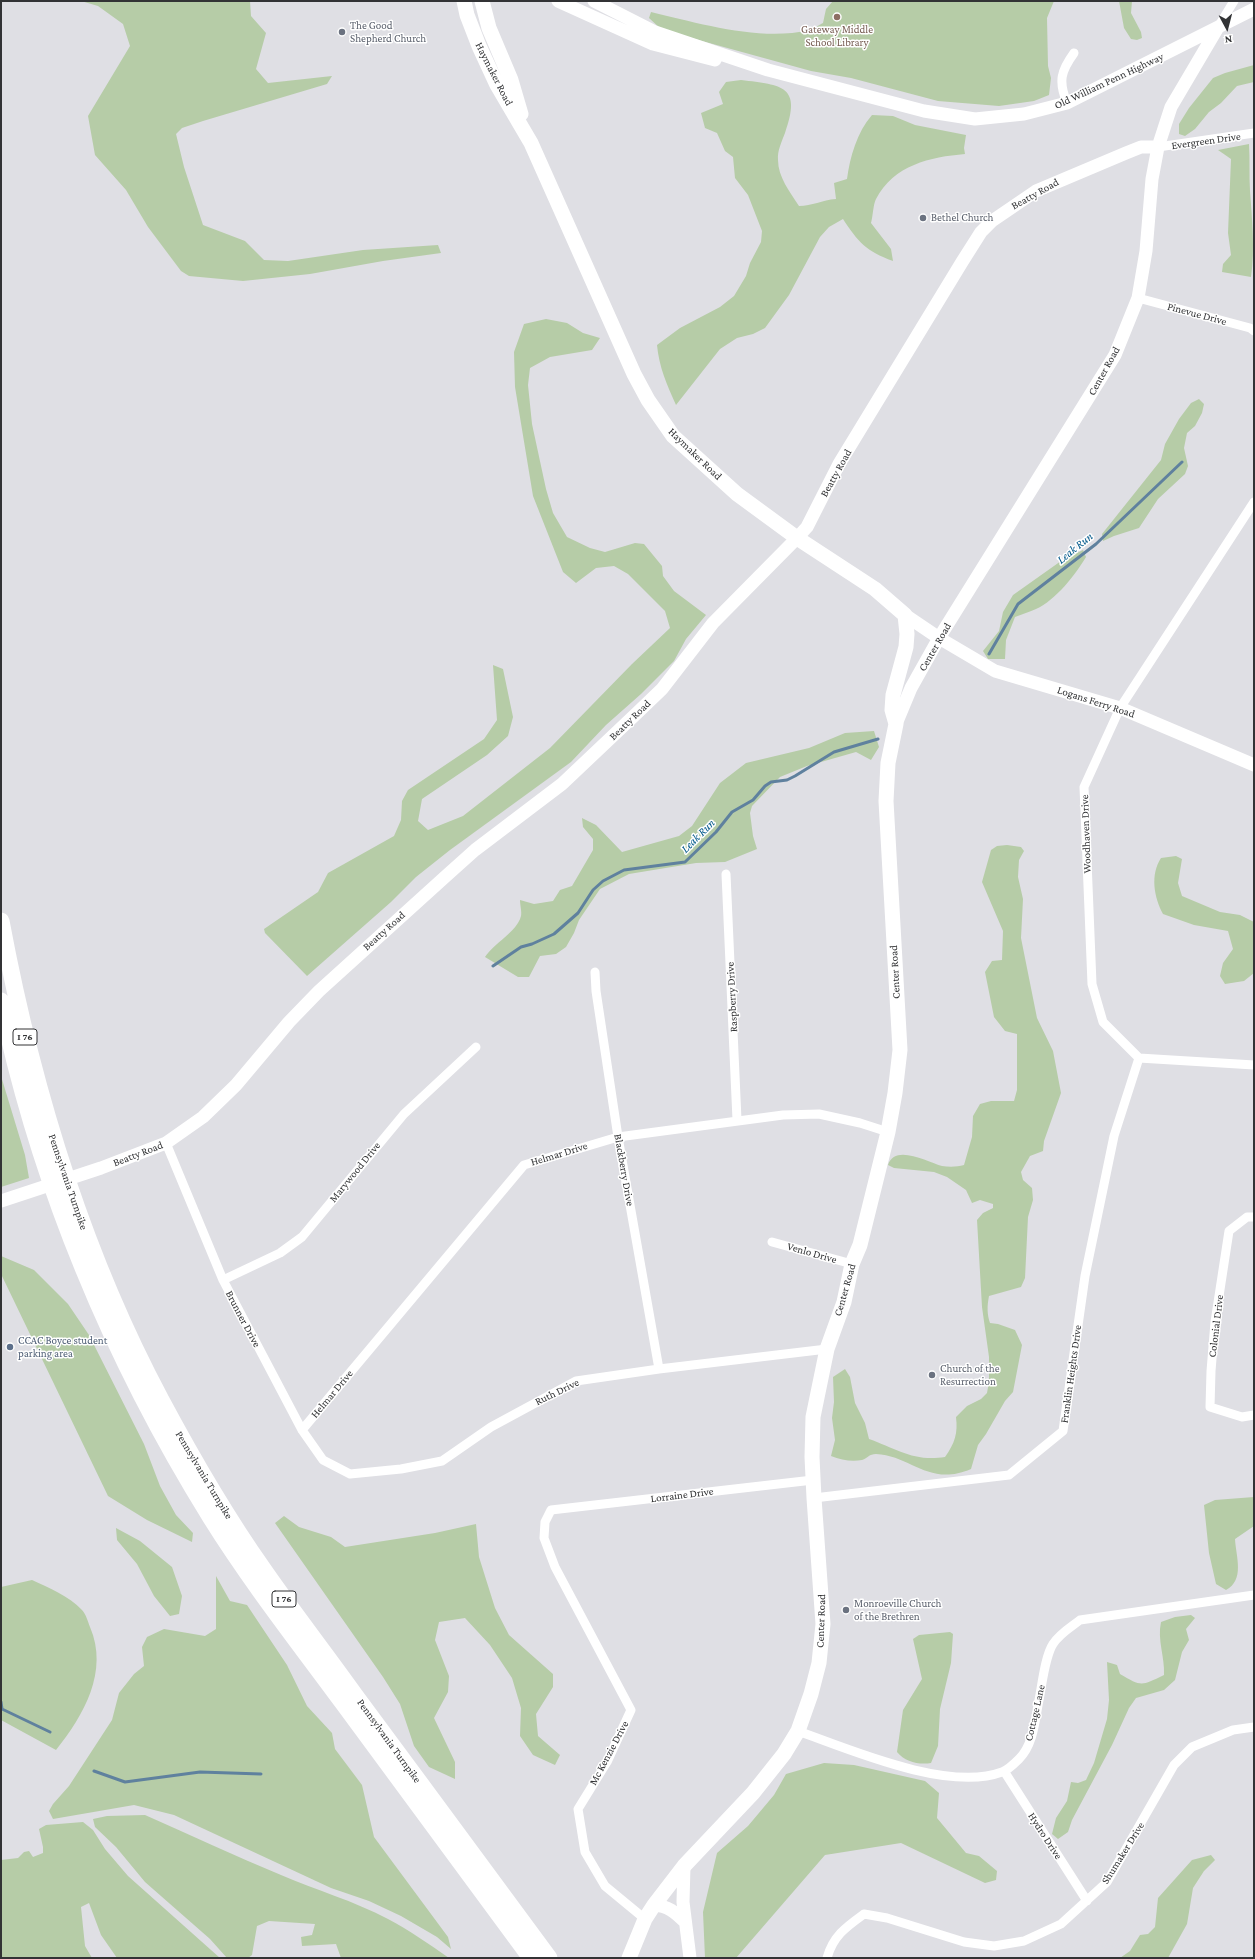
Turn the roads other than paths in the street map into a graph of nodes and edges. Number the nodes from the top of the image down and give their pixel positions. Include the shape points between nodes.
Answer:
1 (464, 1) edge
2 (558, 1) edge
3 (594, 1) edge
4 (1234, 1) edge
5 (484, 4) edge
6 (1254, 9) edge
7 (1217, 29) junction
8 (1074, 53) dead end
9 (768, 70) junction
10 (1067, 102) junction
11 (1254, 133) edge
12 (531, 143) junction
13 (1158, 147) junction
14 (1138, 298) junction
15 (1254, 331) edge
16 (1254, 502) edge
17 (797, 538) junction
18 (905, 615) junction
19 (939, 638) junction
20 (1120, 708) junction
21 (896, 724) junction
22 (1254, 765) edge
23 (726, 874) dead end
24 (1, 921) edge
25 (595, 972) dead end
26 (1, 1000) edge
27 (476, 1047) dead end
28 (1139, 1058) junction
29 (1254, 1065) edge
30 (737, 1120) junction
31 (888, 1132) junction
32 (618, 1136) junction
33 (166, 1143) junction
34 (50, 1155) junction
35 (1, 1201) edge
36 (69, 1209) junction
37 (1254, 1217) edge
38 (772, 1242) dead end
39 (852, 1264) junction
40 (223, 1280) junction
41 (827, 1349) junction
42 (659, 1369) junction
43 (1254, 1416) edge
44 (302, 1430) junction
45 (350, 1474) joint
46 (813, 1480) junction
47 (814, 1498) junction
48 (551, 1510) joint
49 (1254, 1595) edge
50 (1254, 1727) edge
51 (798, 1731) junction
52 (1004, 1772) junction
53 (684, 1866) junction
54 (1087, 1901) junction
55 (654, 1905) junction
56 (645, 1919) junction
57 (685, 1922) junction
58 (531, 1958) edge
59 (549, 1958) edge
60 (629, 1958) edge
61 (690, 1958) edge
62 (827, 1958) edge

1 - 12 main road, Haymaker Road via 478,46 497,85
2 - 9 street, Old William Penn Highway via 673,51
3 - 9 street, Old William Penn Highway via 661,35
4 - 7 street, Center Road
5 - 12 main road, Haymaker Road
6 - 7 street, Old William Penn Highway
7 - 10 street, Old William Penn Highway
7 - 13 street, Center Road via 1171,107
8 - 10 street via 1064,66 1061,79 1062,91
9 - 10 street, Old William Penn Highway via 924,111 975,119 1024,114
11 - 13 street, Evergreen Drive
12 - 17 main road, Haymaker Road via 634,374 652,406 673,436 685,447 737,494
13 - 14 street, Center Road
13 - 17 street, Beatty Road via 1141,147 1058,181 1011,206 981,232 839,464 807,526
14 - 15 street, Pinevue Drive
14 - 19 street, Center Road via 1115,355
16 - 20 street, Woodhaven Drive
17 - 18 main road, Haymaker Road via 875,589
17 - 33 street, Beatty Road via 713,623 670,679 638,714 562,784 475,850 324,986 289,1022 220,1102 199,1121
18 - 19 street, Haymaker Road
18 - 21 main road via 906,647 896,680 892,710
19 - 20 street, Logans Ferry Road via 995,670
19 - 21 street, Center Road via 911,688
20 - 22 street, Logans Ferry Road
20 - 28 street, Woodhaven Drive via 1084,787 1092,984 1103,1022
21 - 31 main road, Center Road via 888,763 886,801 900,1050
23 - 30 street, Raspberry Drive
24 - 34 highway, Pennsylvania Turnpike / I 76
25 - 32 street, Blackberry Drive
26 - 34 highway, Pennsylvania Turnpike / I 76 via 25,1096
27 - 40 street, Marywood Drive via 404,1114 302,1237 280,1254
28 - 29 street
28 - 47 street, Franklin Heights Drive via 1114,1136 1085,1276 1063,1431 1009,1475
30 - 31 street, Helmar Drive via 819,1114
30 - 32 street, Helmar Drive
31 - 39 main road, Center Road via 860,1245
32 - 42 street, Blackberry Drive
32 - 44 street, Helmar Drive via 524,1165
33 - 35 street, Beatty Road via 101,1168
33 - 40 street, Brunner Drive
34 - 36 highway, Pennsylvania Turnpike / I 76
36 - 58 highway, Pennsylvania Turnpike / I 76 via 118,1347 166,1441 211,1518 255,1584
36 - 59 highway, Pennsylvania Turnpike / I 76 via 160,1398 233,1524 283,1598
37 - 43 street, Colonial Drive via 1247,1217 1229,1231 1215,1322 1210,1407 1242,1417
38 - 39 street, Venlo Drive
39 - 41 main road, Center Road via 844,1302
40 - 44 street, Brunner Drive
41 - 42 street, Ruth Drive
41 - 46 main road, Center Road via 813,1417
42 - 45 street, Ruth Drive via 576,1381 490,1427 442,1461 401,1469
44 - 45 street, Brunner Drive via 323,1460
46 - 47 main road, Center Road
46 - 48 street, Lorraine Drive
47 - 51 main road, Center Road via 823,1624 819,1663
48 - 56 street, Mc Kenzie Drive via 545,1522 544,1538 555,1566 631,1710 607,1762 578,1809 585,1852 604,1886
49 - 52 street, Cottage Lane via 1080,1620 1065,1630 1052,1644 1031,1741 1020,1758
50 - 54 street, Shumaker Drive via 1233,1730 1192,1747 1174,1765 1107,1882
51 - 52 street, Cottage Lane via 912,1771 966,1777
51 - 53 main road, Center Road via 784,1754 753,1793
52 - 54 street, Hydro Drive
53 - 55 main road, Center Road
53 - 57 street
54 - 62 street, Shumaker Drive via 1061,1924 1024,1941 994,1946 964,1942 887,1918 864,1914 831,1944
55 - 56 main road, Center Road
55 - 57 street via 666,1906
56 - 60 main road, Center Road
57 - 61 street

